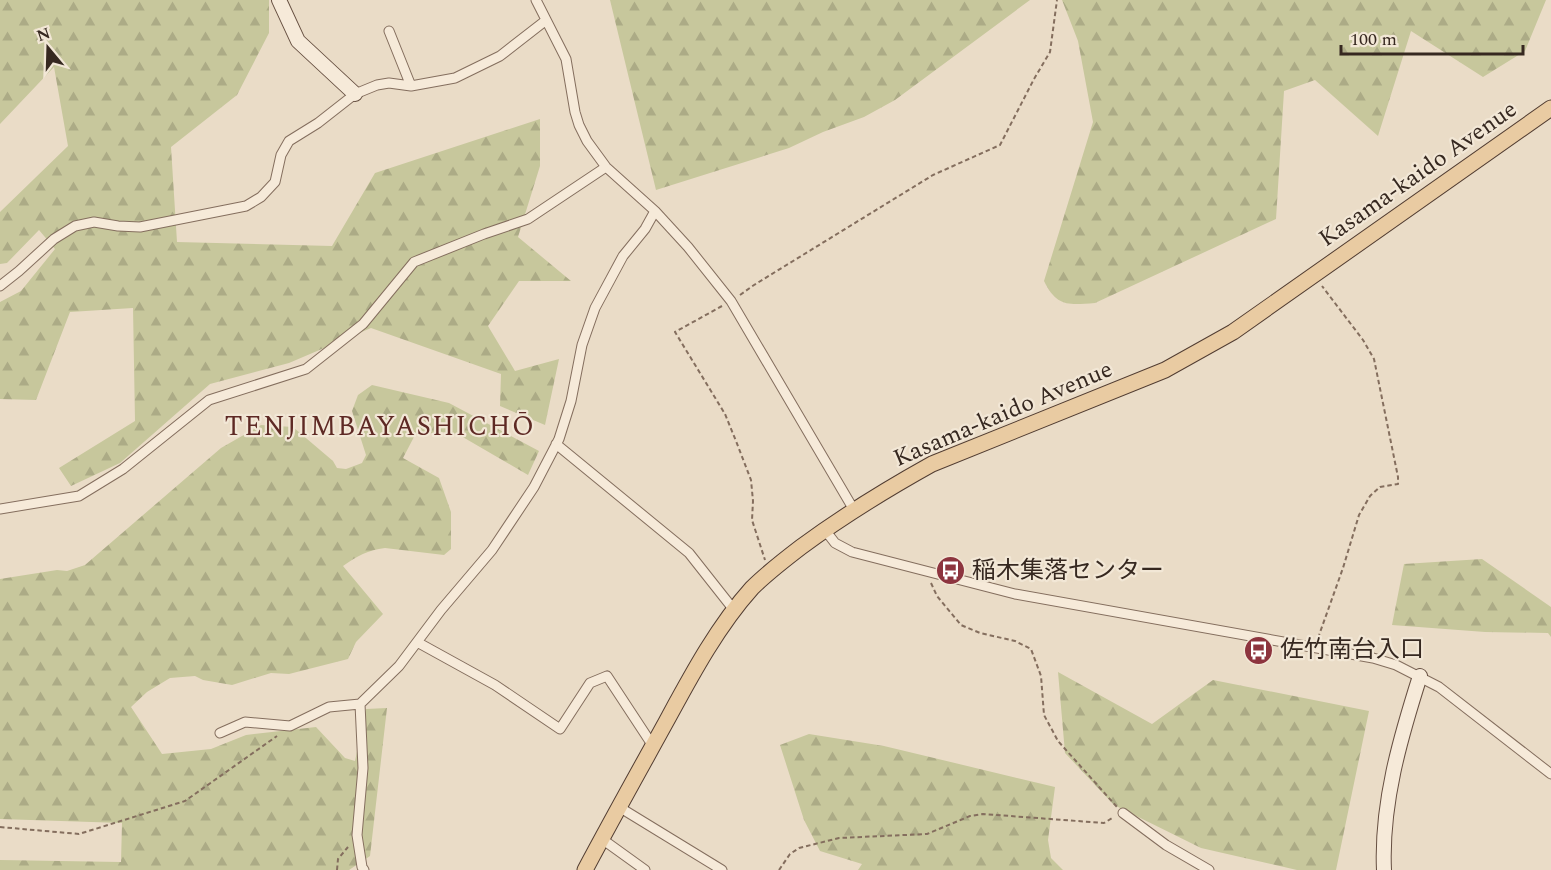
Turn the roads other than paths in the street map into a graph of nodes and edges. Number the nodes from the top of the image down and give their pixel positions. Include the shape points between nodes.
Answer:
1 (279, 0) edge
2 (536, 0) edge
3 (546, 21) junction
4 (388, 31) dead end
5 (411, 86) junction
6 (355, 94) junction
7 (1551, 108) edge
8 (606, 166) junction
9 (655, 212) junction
10 (0, 286) edge
11 (556, 444) junction
12 (0, 509) edge
13 (854, 510) junction
14 (825, 530) junction
15 (734, 610) junction
16 (417, 642) junction
17 (1420, 676) junction
18 (360, 704) junction
19 (220, 733) dead end
20 (653, 746) junction
21 (1551, 774) edge
22 (619, 807) junction
23 (1122, 813) road end
24 (602, 839) junction
25 (364, 870) edge
26 (585, 870) edge
27 (645, 870) edge
28 (722, 870) edge
29 (1209, 870) edge
30 (1384, 870) edge

1 - 6 street via 298,41
2 - 3 street
3 - 5 street via 491,61 455,78
3 - 8 street via 566,59 579,125
4 - 5 street
5 - 6 street via 389,83
6 - 10 street via 290,141 281,155 275,182 246,206 141,227 94,222 75,226
7 - 13 main road, Kasama-kaido Avenue via 1233,332 1165,370 932,464
8 - 9 street
8 - 12 street via 528,219 414,262 363,324 306,369 209,400 123,468 79,496
9 - 11 street via 623,256 595,308 582,345 572,401
9 - 13 street via 731,301
11 - 15 street via 689,553
11 - 16 street via 534,487 492,550
13 - 14 main road, Kasama-kaido Avenue
14 - 15 main road, Kasama-kaido Avenue via 769,572
14 - 17 street via 847,550 1015,594 1373,658
15 - 20 main road, Kasama-kaido Avenue
16 - 18 street
16 - 20 street via 495,685 560,729 590,683 607,676
17 - 21 street
17 - 30 street via 1391,784 1384,831
18 - 19 street via 329,707 290,726 245,722
18 - 25 street via 363,768 357,836
20 - 22 main road, Kasama-kaido Avenue
22 - 24 main road, Kasama-kaido Avenue
22 - 28 street
23 - 29 street
24 - 26 main road, Kasama-kaido Avenue
24 - 27 street

